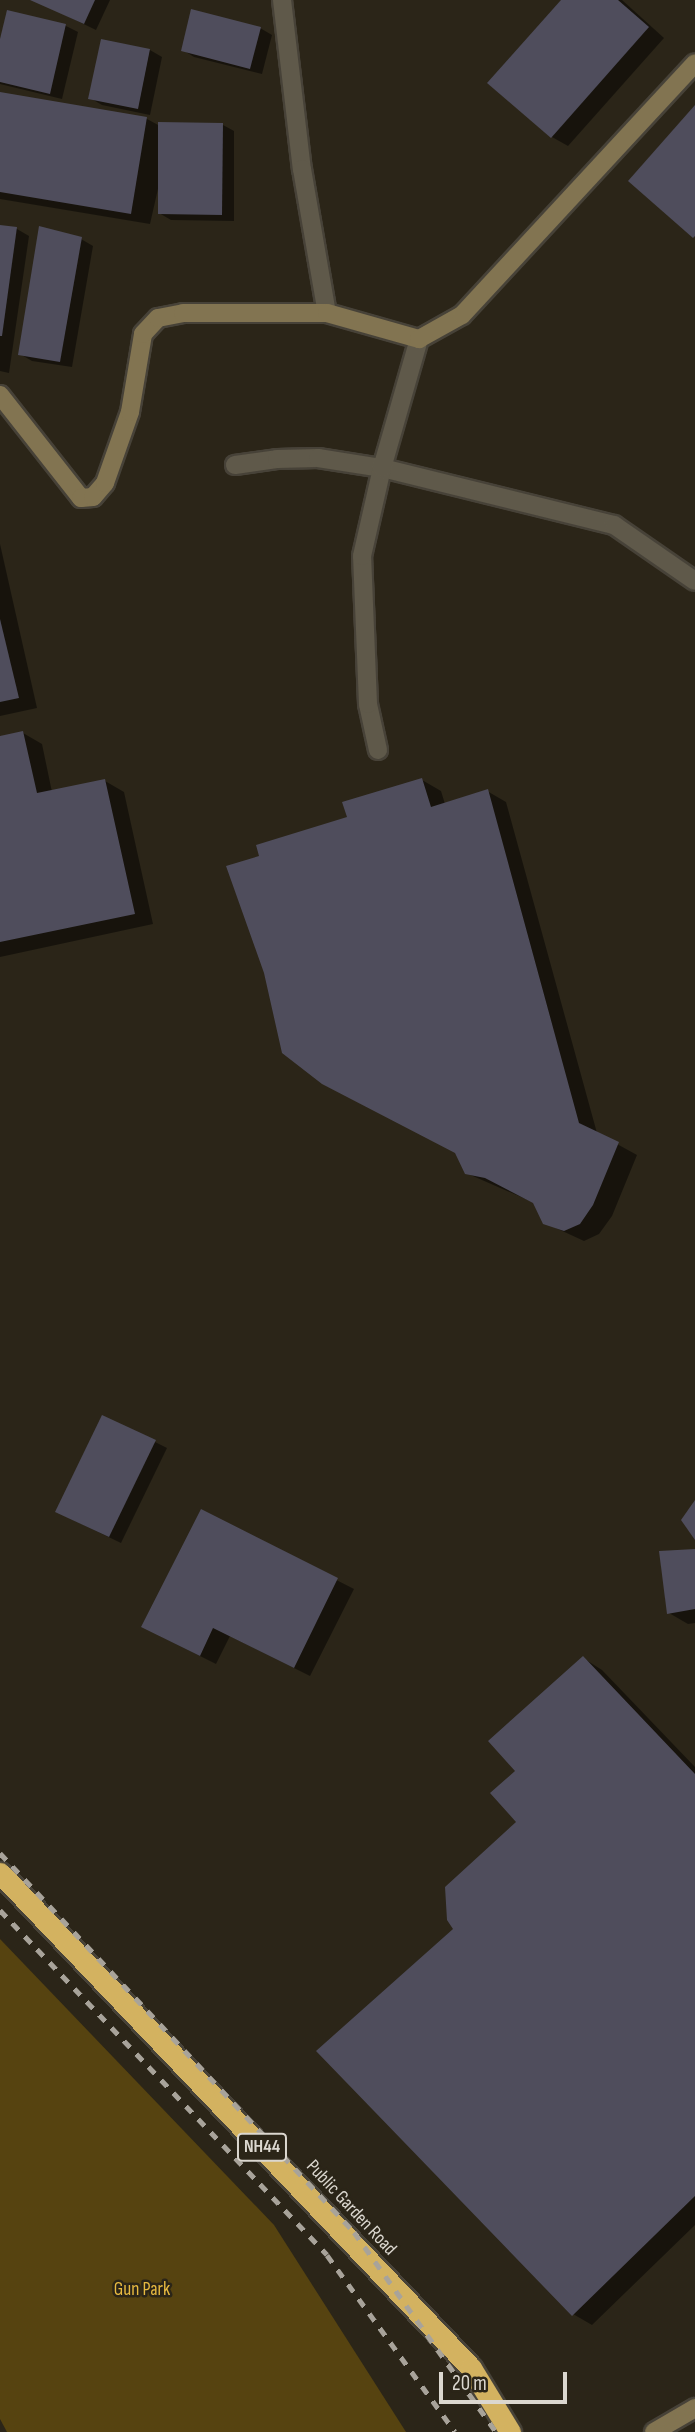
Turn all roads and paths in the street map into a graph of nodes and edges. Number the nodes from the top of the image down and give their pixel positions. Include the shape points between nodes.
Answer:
1 (282, 0) edge
2 (695, 63) edge
3 (327, 313) junction
4 (419, 339) junction
5 (0, 395) edge
6 (235, 465) dead end
7 (382, 468) junction
8 (695, 581) edge
9 (378, 750) dead end
10 (0, 1873) edge
11 (695, 2408) edge
12 (510, 2432) edge
13 (654, 2432) edge

1 - 3 street via 302,169
2 - 4 street via 462,315
3 - 4 street
3 - 5 street via 183,313 158,318 143,334 130,412 105,482 93,497 81,498
4 - 7 street
6 - 7 street via 318,458
7 - 8 street via 614,525
7 - 9 street via 362,556 369,704
10 - 12 highway, Public Garden Road / NH44 via 471,2368
11 - 13 street

